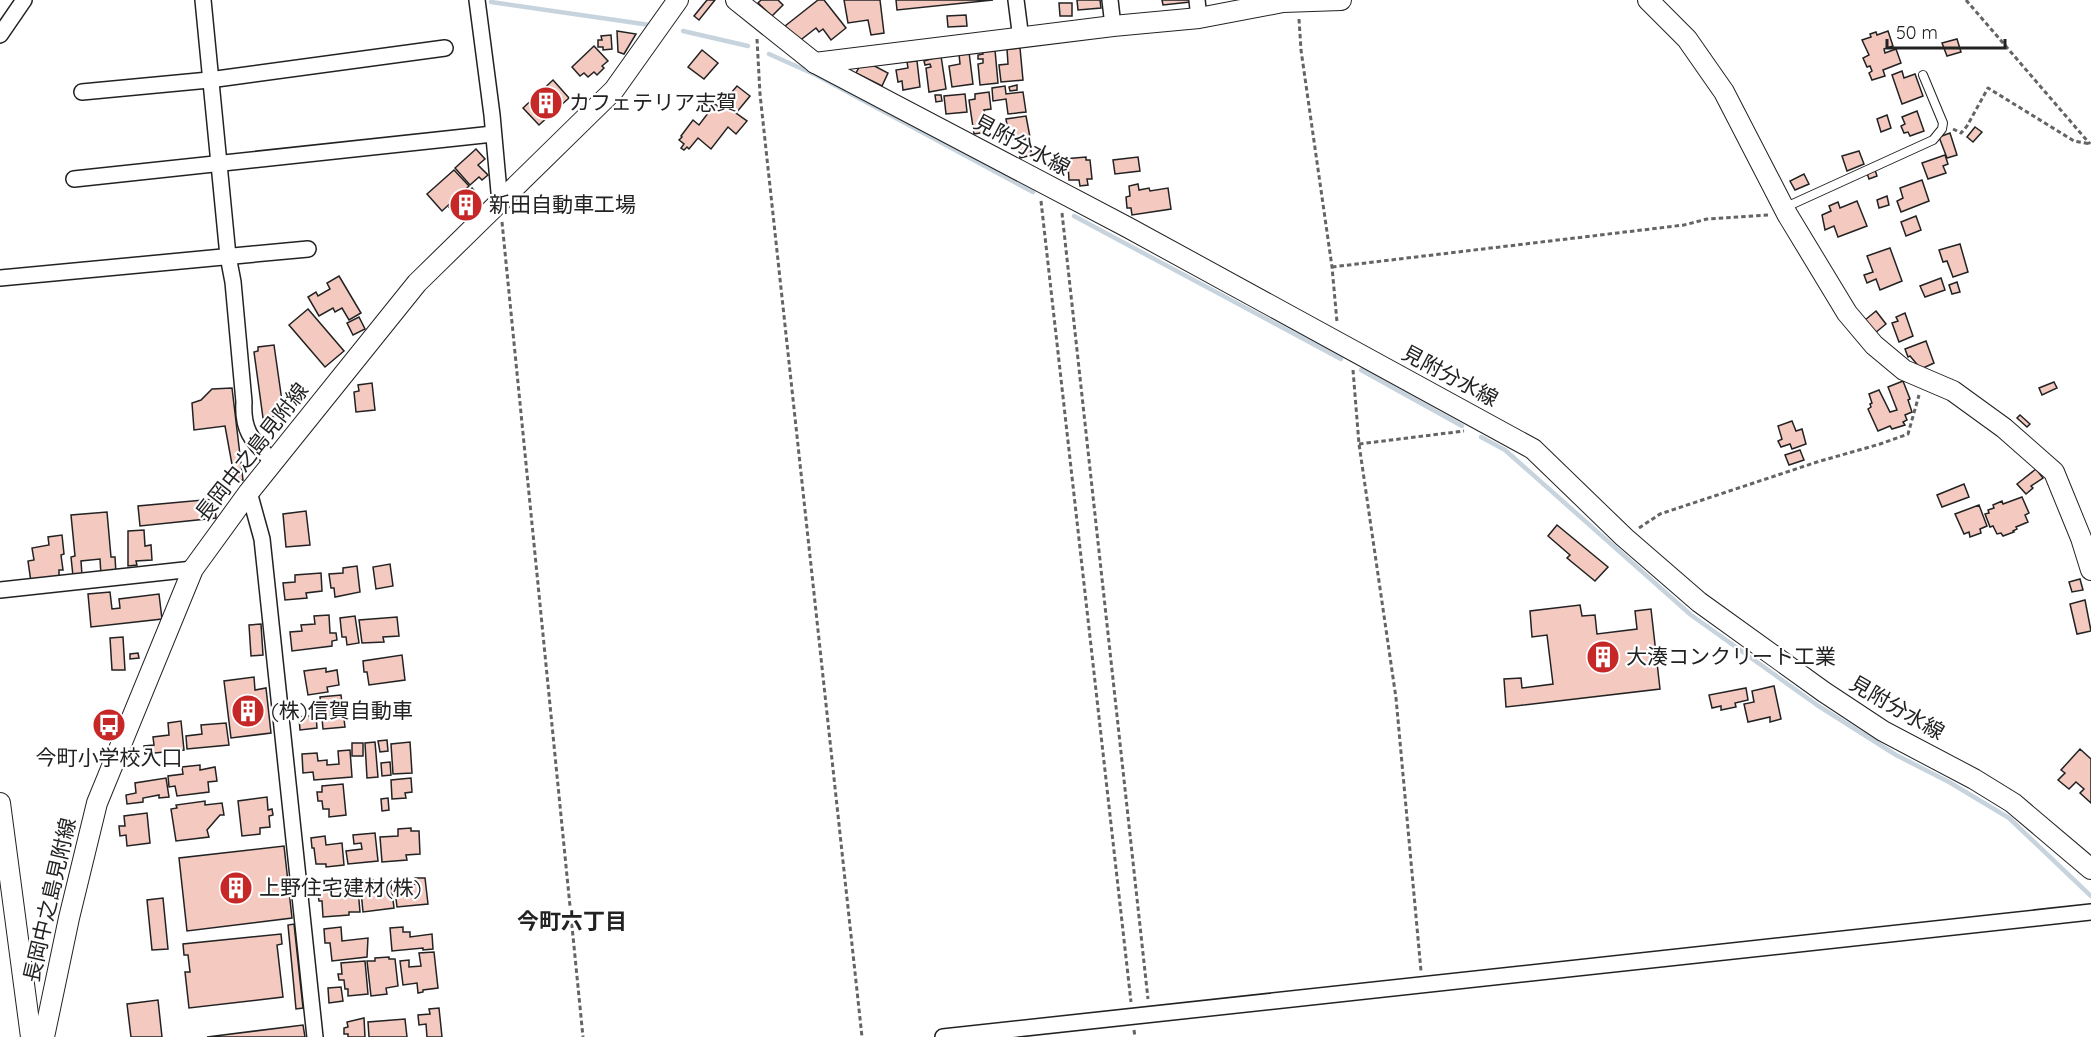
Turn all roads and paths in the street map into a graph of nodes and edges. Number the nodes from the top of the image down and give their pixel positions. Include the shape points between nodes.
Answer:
1 (24, 0) edge
2 (202, 0) edge
3 (477, 0) edge
4 (678, 0) edge
5 (736, 0) edge
6 (1016, 0) edge
7 (1110, 0) edge
8 (1341, 0) edge
9 (1648, 0) edge
10 (1966, 0) edge
11 (1288, 1) edge
12 (1198, 9) edge
13 (759, 18) junction
14 (1113, 26) junction
15 (0, 35) edge
16 (1021, 39) junction
17 (445, 48) dead end
18 (815, 63) junction
19 (1923, 75) dead end
20 (209, 80) junction
21 (82, 93) dead end
22 (1944, 123) junction
23 (493, 134) junction
24 (2091, 144) edge
25 (219, 163) junction
26 (74, 178) dead end
27 (1039, 181) junction
28 (1060, 192) junction
29 (500, 203) junction
30 (1786, 211) junction
31 (308, 249) dead end
32 (228, 256) junction
33 (1332, 267) junction
34 (0, 278) edge
35 (1332, 339) junction
36 (1355, 352) junction
37 (1923, 378) junction
38 (1477, 418) junction
39 (1359, 444) junction
40 (273, 462) junction
41 (249, 492) junction
42 (1624, 537) junction
43 (194, 569) junction
44 (2091, 570) edge
45 (0, 590) edge
46 (0, 802) edge
47 (2091, 869) edge
48 (4, 874) edge
49 (2091, 912) edge
50 (1422, 985) junction
51 (1150, 1015) junction
52 (1132, 1017) junction
53 (31, 1037) edge
54 (44, 1037) edge
55 (315, 1037) edge
56 (583, 1037) edge
57 (862, 1037) edge
58 (943, 1037) edge
59 (1135, 1037) edge

1 - 15 street
2 - 20 street
3 - 23 street
4 - 29 main road, 長岡中之島見附線 via 614,90
5 - 13 main road, 見附分水線
6 - 16 street
7 - 14 street
8 - 11 main road
9 - 30 main road via 1687,39 1724,92
10 - 24 path
11 - 12 main road
11 - 33 path via 1301,50
12 - 14 main road
13 - 18 main road, 見附分水線
13 - 57 path via 760,94
14 - 16 main road
16 - 18 main road
17 - 20 street
18 - 27 main road, 見附分水線
19 - 22 lane
20 - 21 street
20 - 25 street
22 - 24 path via 1960,133 1988,88 2074,141
22 - 30 lane via 1933,140
23 - 25 street
23 - 29 street
25 - 26 street
25 - 32 street
27 - 28 main road, 見附分水線
27 - 52 path
28 - 35 main road, 見附分水線
28 - 51 path
29 - 40 main road, 長岡中之島見附線 via 417,283
29 - 56 path
30 - 33 path
30 - 37 main road via 1847,313 1874,345 1904,370
31 - 32 street
32 - 34 street
32 - 40 street via 243,420 255,443
33 - 35 path via 1337,326
35 - 36 main road, 見附分水線
36 - 38 main road, 見附分水線
36 - 39 path via 1352,359
37 - 42 path via 1908,434 1660,514
37 - 44 main road via 1953,391 2004,428 2054,472
38 - 39 path via 1476,427 1459,434
38 - 42 main road, 見附分水線 via 1533,448
39 - 50 path via 1396,698
40 - 41 main road, 長岡中之島見附線
41 - 43 main road, 長岡中之島見附線
41 - 55 street via 262,540
42 - 47 main road, 見附分水線 via 1699,602 1776,659 1883,731 2013,803
43 - 45 street
43 - 54 main road, 長岡中之島見附線 via 97,802
46 - 48 main road
48 - 53 main road
49 - 50 street
50 - 51 street
51 - 52 street
52 - 58 street
52 - 59 path

